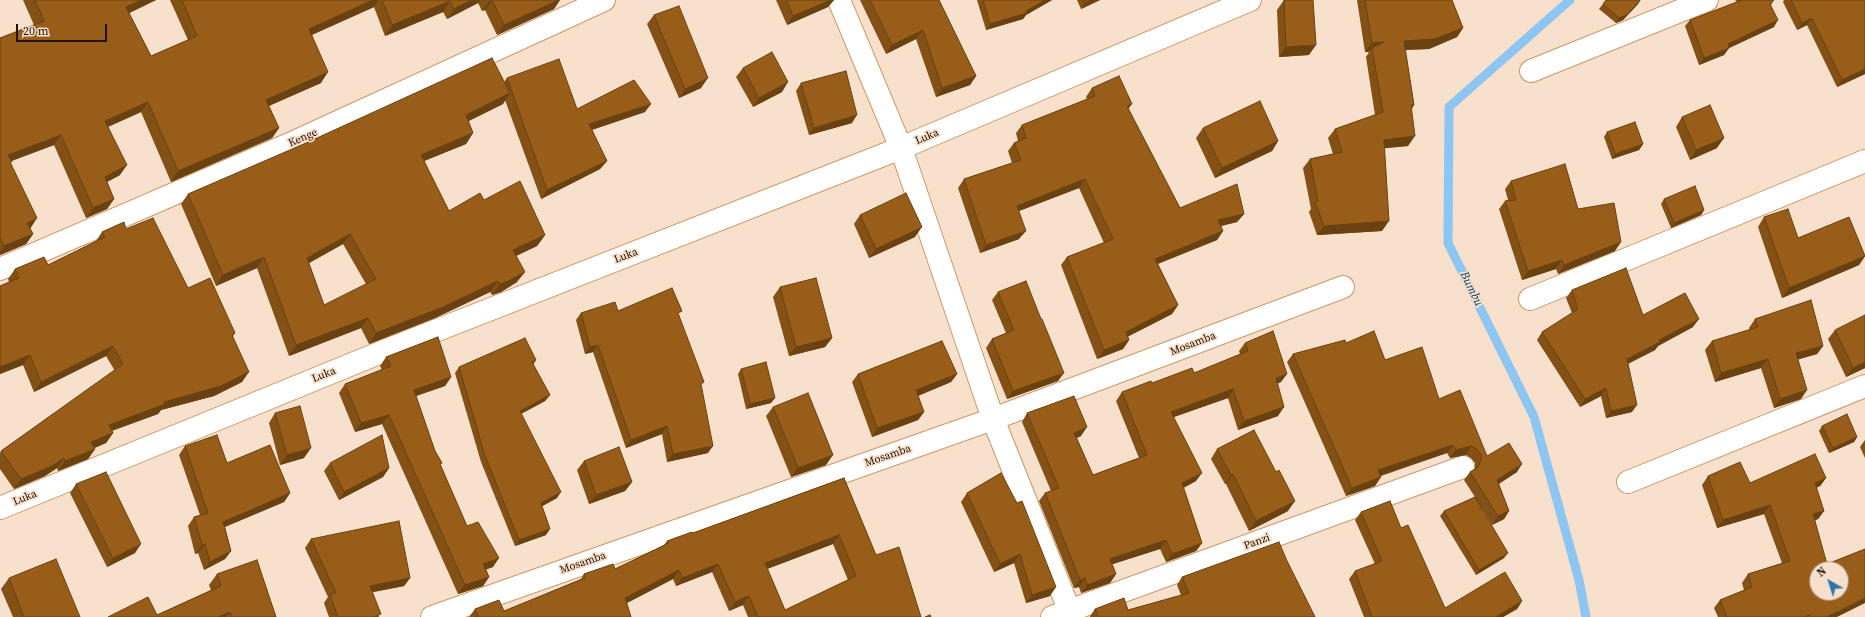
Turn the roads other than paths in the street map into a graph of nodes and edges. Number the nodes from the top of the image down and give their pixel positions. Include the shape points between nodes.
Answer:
1 (604, 0) edge
2 (839, 0) edge
3 (1250, 0) edge
4 (1706, 0) edge
5 (1531, 71) dead end
6 (901, 148) junction
7 (1865, 161) edge
8 (0, 269) edge
9 (1342, 287) dead end
10 (1530, 299) dead end
11 (1865, 386) edge
12 (993, 419) junction
13 (1463, 467) dead end
14 (1628, 482) dead end
15 (0, 508) edge
16 (1064, 615) edge
17 (432, 617) edge

1 - 8 street, Kenge via 294,142
2 - 6 street
3 - 6 street, Luka
4 - 5 street
6 - 12 street
6 - 15 street, Luka via 384,351
7 - 10 street
9 - 12 street, Mosamba
11 - 14 street
12 - 16 street
12 - 17 street, Mosamba
13 - 16 street, Panzi

